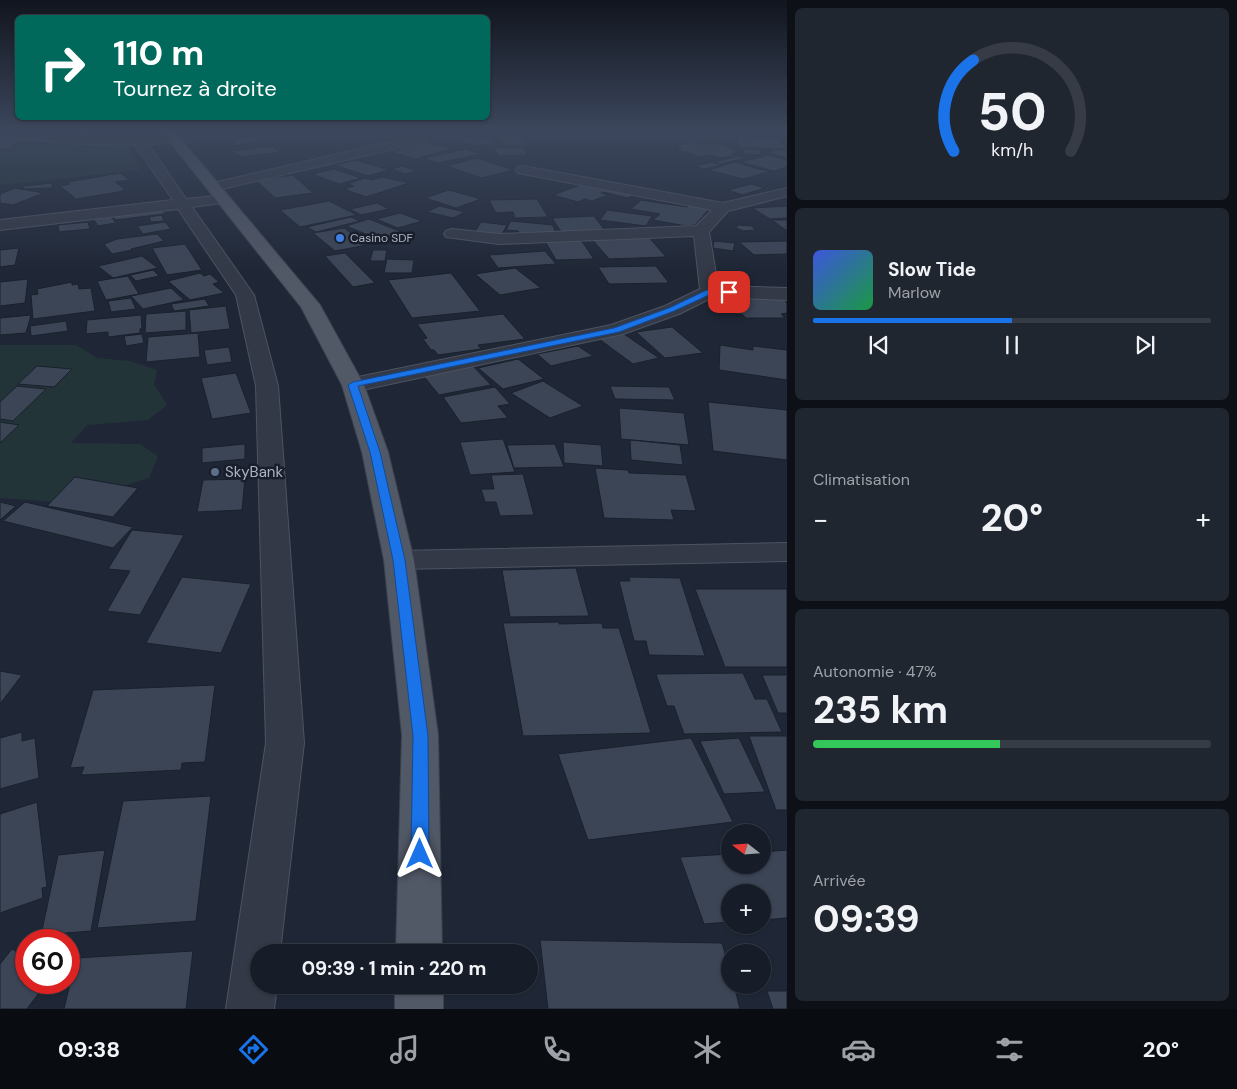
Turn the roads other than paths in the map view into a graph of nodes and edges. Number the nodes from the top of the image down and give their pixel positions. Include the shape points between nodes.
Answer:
1 (165, 179) edge
2 (207, 179) edge
3 (270, 179) edge
4 (572, 179) edge
5 (787, 192) edge
6 (218, 193) junction
7 (182, 204) junction
8 (723, 208) junction
9 (0, 225) edge
10 (701, 231) junction
11 (452, 234) dead end
12 (710, 291) junction
13 (787, 294) edge
14 (353, 385) junction
15 (787, 552) edge
16 (399, 560) junction
17 (419, 944) edge
18 (419, 994) edge
19 (250, 1009) edge
20 (419, 1009) edge

1 - 7 street
2 - 6 main road
3 - 6 street
4 - 8 street
5 - 8 street
6 - 7 street
6 - 14 main road via 310,304
7 - 9 street
7 - 19 street via 245,295 267,386 285,743
8 - 10 street
10 - 11 street via 499,239
10 - 12 street
12 - 13 street
12 - 14 street via 672,310 616,330
14 - 16 main road via 375,452
15 - 16 street
16 - 17 main road via 420,736
18 - 20 main road

